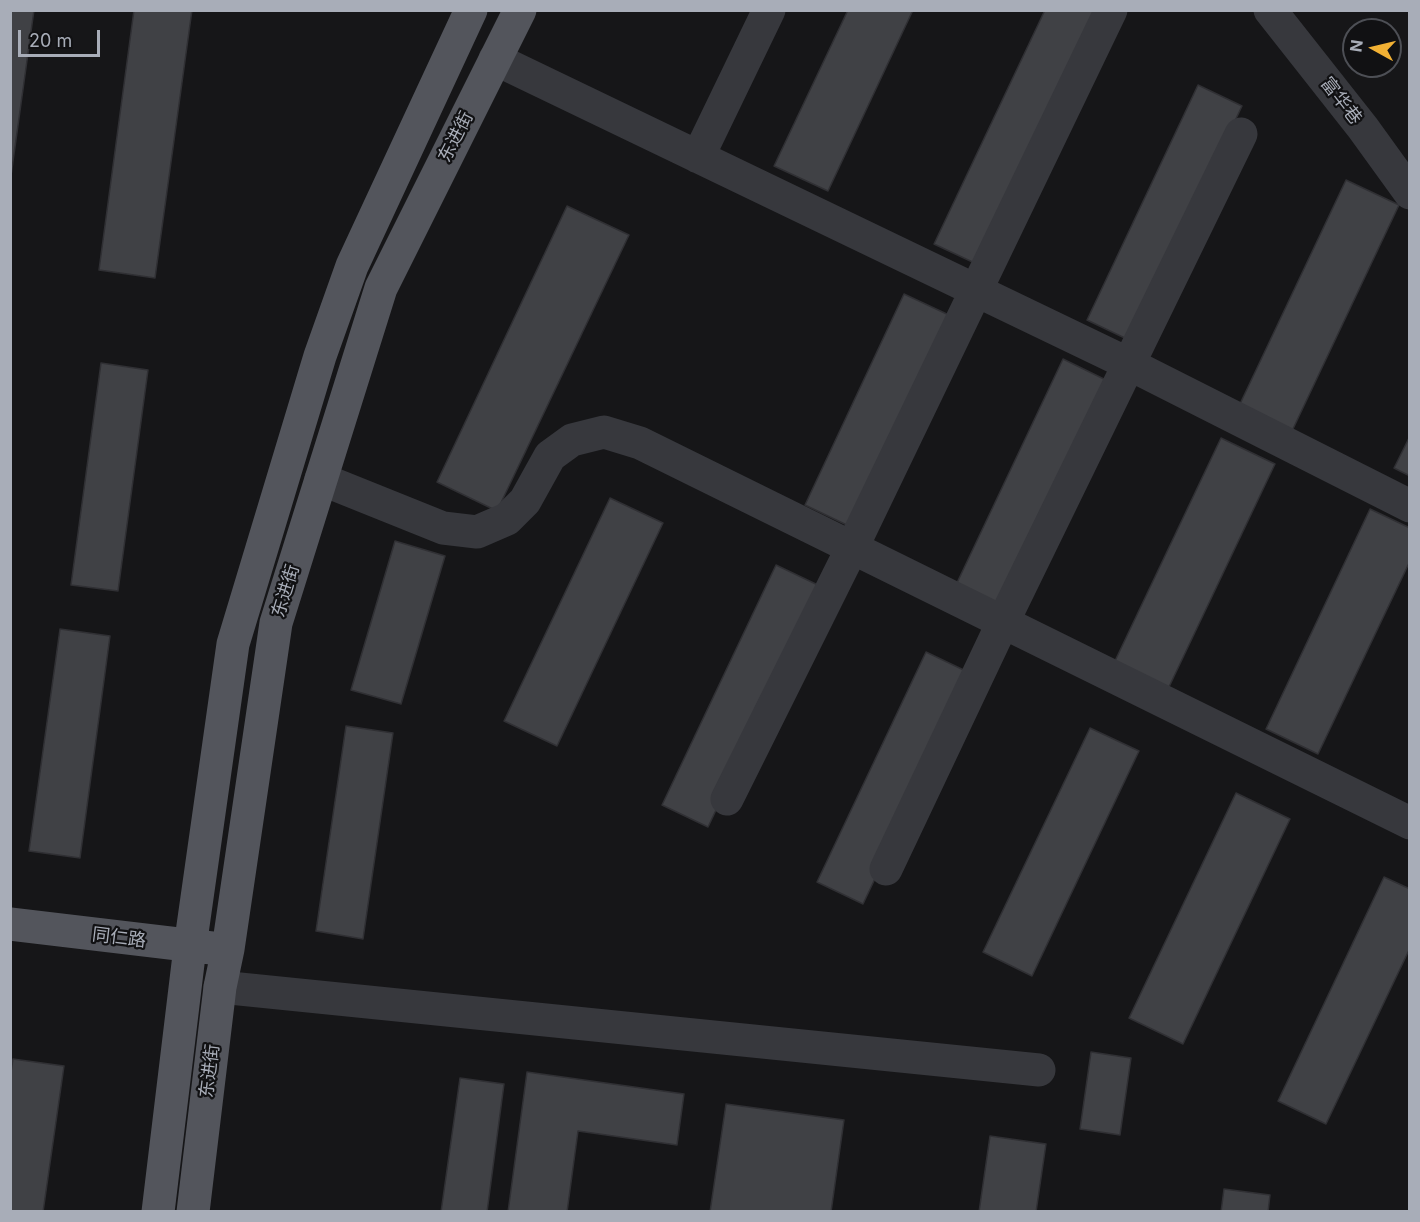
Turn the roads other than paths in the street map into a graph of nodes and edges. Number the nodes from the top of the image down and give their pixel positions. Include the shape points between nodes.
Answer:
1 (471, 10) edge
2 (520, 10) edge
3 (769, 10) edge
4 (1111, 10) edge
5 (1270, 10) edge
6 (495, 59) junction
7 (1241, 134) dead end
8 (698, 157) junction
9 (1410, 193) edge
10 (975, 290) junction
11 (1129, 364) junction
12 (321, 479) junction
13 (1410, 506) edge
14 (852, 548) junction
15 (1003, 622) junction
16 (727, 799) dead end
17 (1410, 823) edge
18 (886, 869) dead end
19 (10, 924) edge
20 (10, 946) edge
21 (189, 958) junction
22 (224, 969) junction
23 (1039, 1070) dead end
24 (158, 1212) edge
25 (194, 1212) edge

1 - 21 main road, 东进街 via 352,266 290,452 233,644
2 - 6 main road, 东进街
3 - 8 street
4 - 10 street
5 - 9 street, 富华巷
6 - 8 street
6 - 12 main road, 东进街 via 381,288
7 - 11 street
8 - 10 street
10 - 11 street
10 - 14 street
11 - 13 street
11 - 15 street
12 - 14 street via 443,528 477,532 507,519 525,501 550,456 572,440 604,432 640,442
12 - 22 main road, 东进街 via 276,622
14 - 15 street
14 - 16 street
15 - 17 street
15 - 18 street
19 - 21 main road, 同仁路
20 - 21 main road, 同仁路
21 - 22 main road, 同仁路
21 - 24 main road, 东进街
22 - 23 street
22 - 25 main road, 东进街

